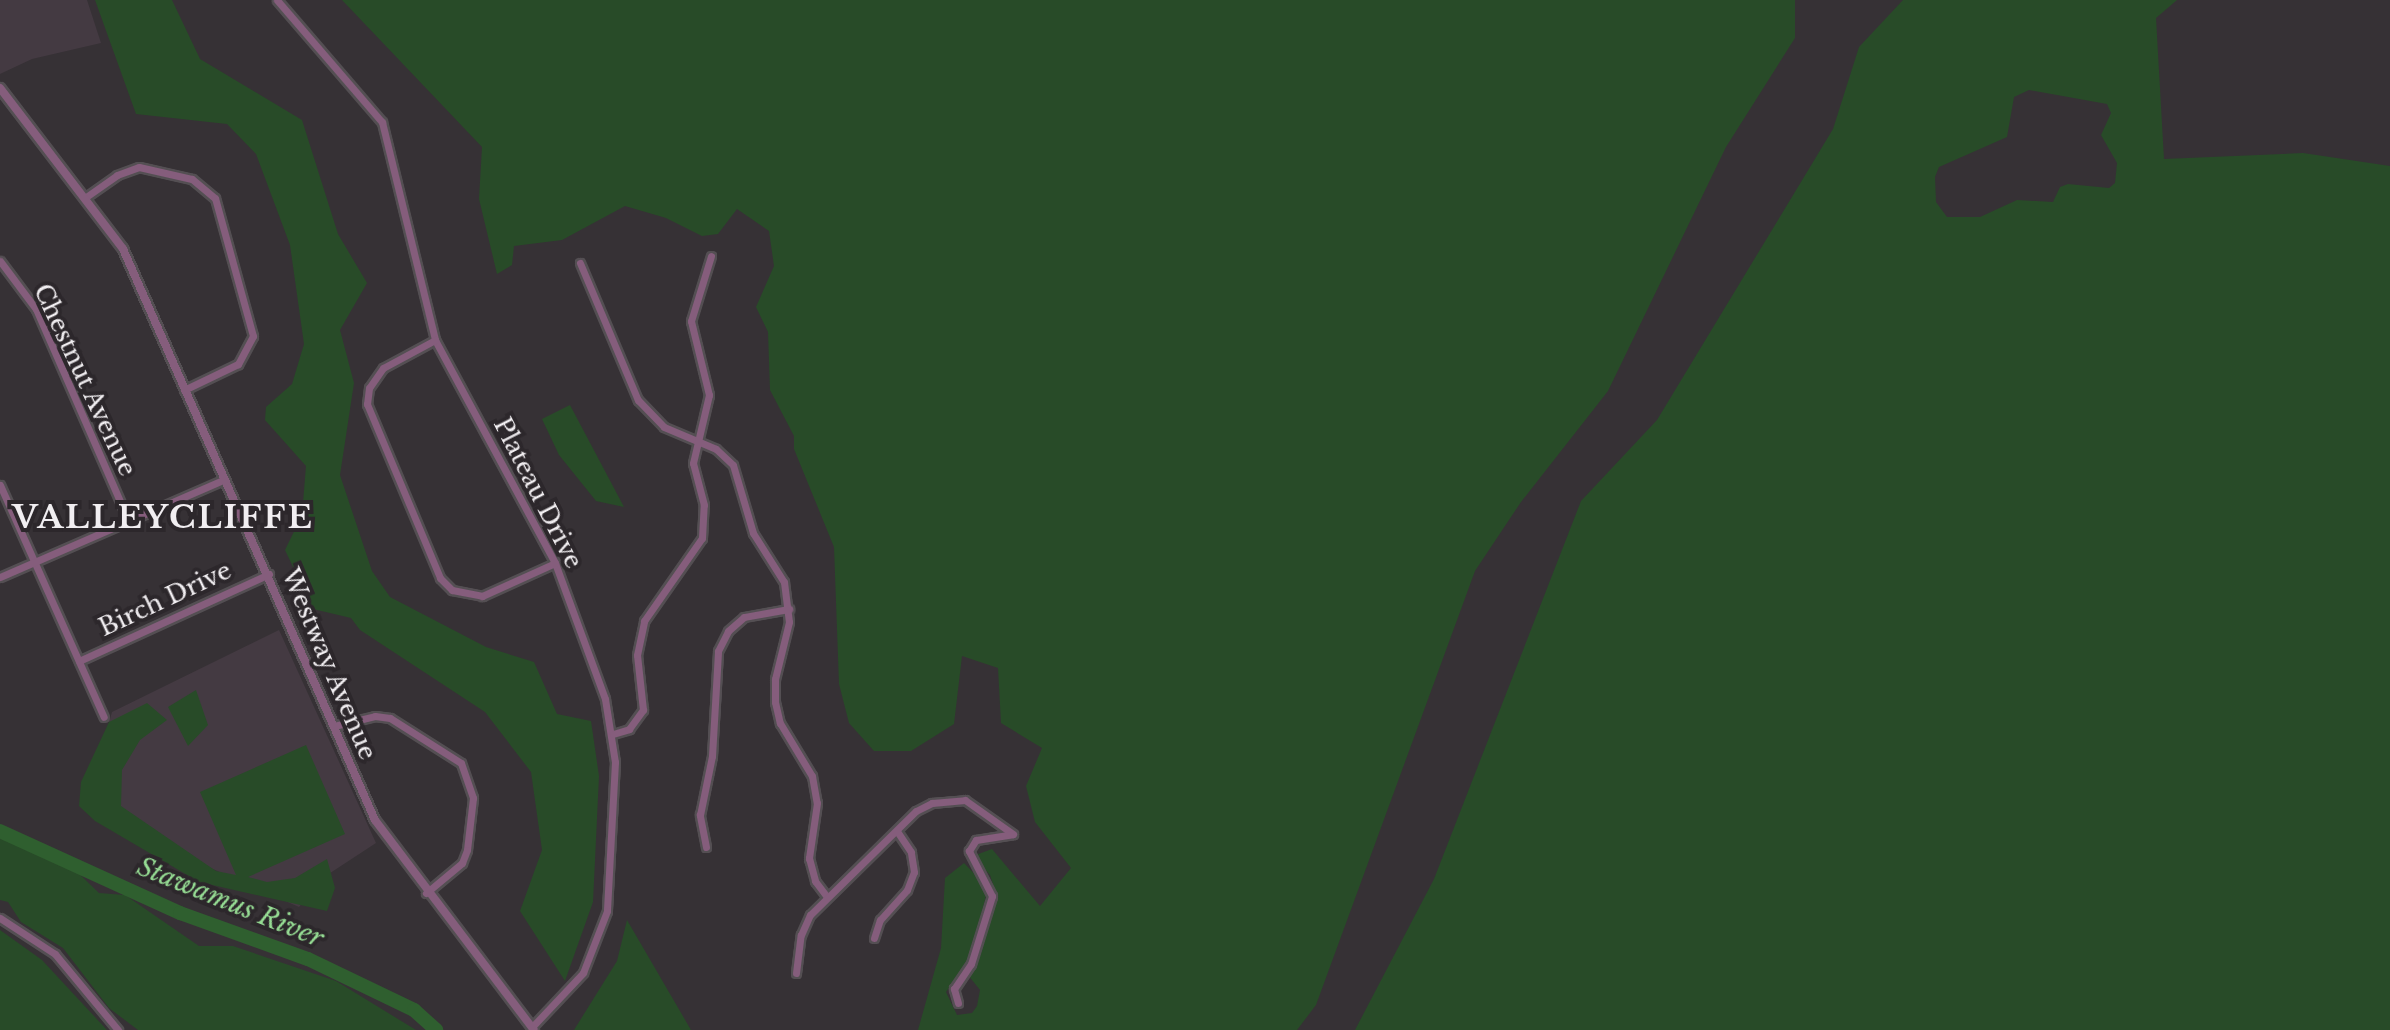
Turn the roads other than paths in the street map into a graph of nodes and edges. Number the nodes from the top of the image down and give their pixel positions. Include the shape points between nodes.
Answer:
1 (277, 0) edge
2 (0, 88) edge
3 (86, 197) junction
4 (711, 256) dead end
5 (0, 261) edge
6 (580, 263) dead end
7 (435, 340) junction
8 (184, 390) junction
9 (699, 441) junction
10 (225, 479) junction
11 (0, 485) edge
12 (128, 520) junction
13 (34, 562) junction
14 (555, 563) junction
15 (269, 574) junction
16 (0, 577) edge
17 (789, 609) junction
18 (79, 661) junction
19 (104, 717) dead end
20 (334, 726) junction
21 (613, 734) junction
22 (897, 831) junction
23 (706, 847) dead end
24 (426, 893) junction
25 (827, 897) junction
26 (0, 918) edge
27 (874, 938) dead end
28 (796, 973) dead end
29 (958, 1003) dead end
30 (533, 1028) edge
31 (118, 1030) edge

1 - 7 street, Plateau Drive via 382,122
2 - 3 street, Westway Avenue
3 - 8 street, Westway Avenue via 117,239
3 - 8 street via 139,167 192,179 215,198 253,336 238,364
4 - 9 street via 691,321 709,395
5 - 12 street, Chestnut Avenue via 36,309
6 - 9 street via 638,400 664,427
7 - 14 street, Plateau Drive
7 - 14 street via 383,368 369,388 367,404 440,578 452,590 482,596
8 - 10 street, Westway Avenue
9 - 17 street via 733,465 747,520 777,566
9 - 21 street via 693,463 704,505 702,538 644,621 637,655 643,710 629,729
10 - 12 street
10 - 15 street, Westway Avenue
11 - 13 street
12 - 13 street
13 - 16 street
13 - 18 street
14 - 21 street, Plateau Drive via 597,672
15 - 18 street, Birch Drive
15 - 20 street, Westway Avenue
17 - 23 street via 744,617 728,631 718,651 712,756 700,815
17 - 25 street via 775,702 780,723 812,776 817,803 809,858 815,881
18 - 19 street
20 - 24 street, Westway Avenue via 375,820
20 - 24 street via 375,716 390,718 461,763 473,798 467,850 462,863
21 - 30 street, Plateau Drive via 614,831 601,932 583,973
22 - 25 street
22 - 27 street via 911,852 914,872 907,890 880,920
22 - 29 street via 932,803 965,800 1013,834 976,840 969,851 992,896 971,964 954,989
24 - 30 street, Westway Avenue
25 - 28 street via 801,935
26 - 31 street via 55,954

